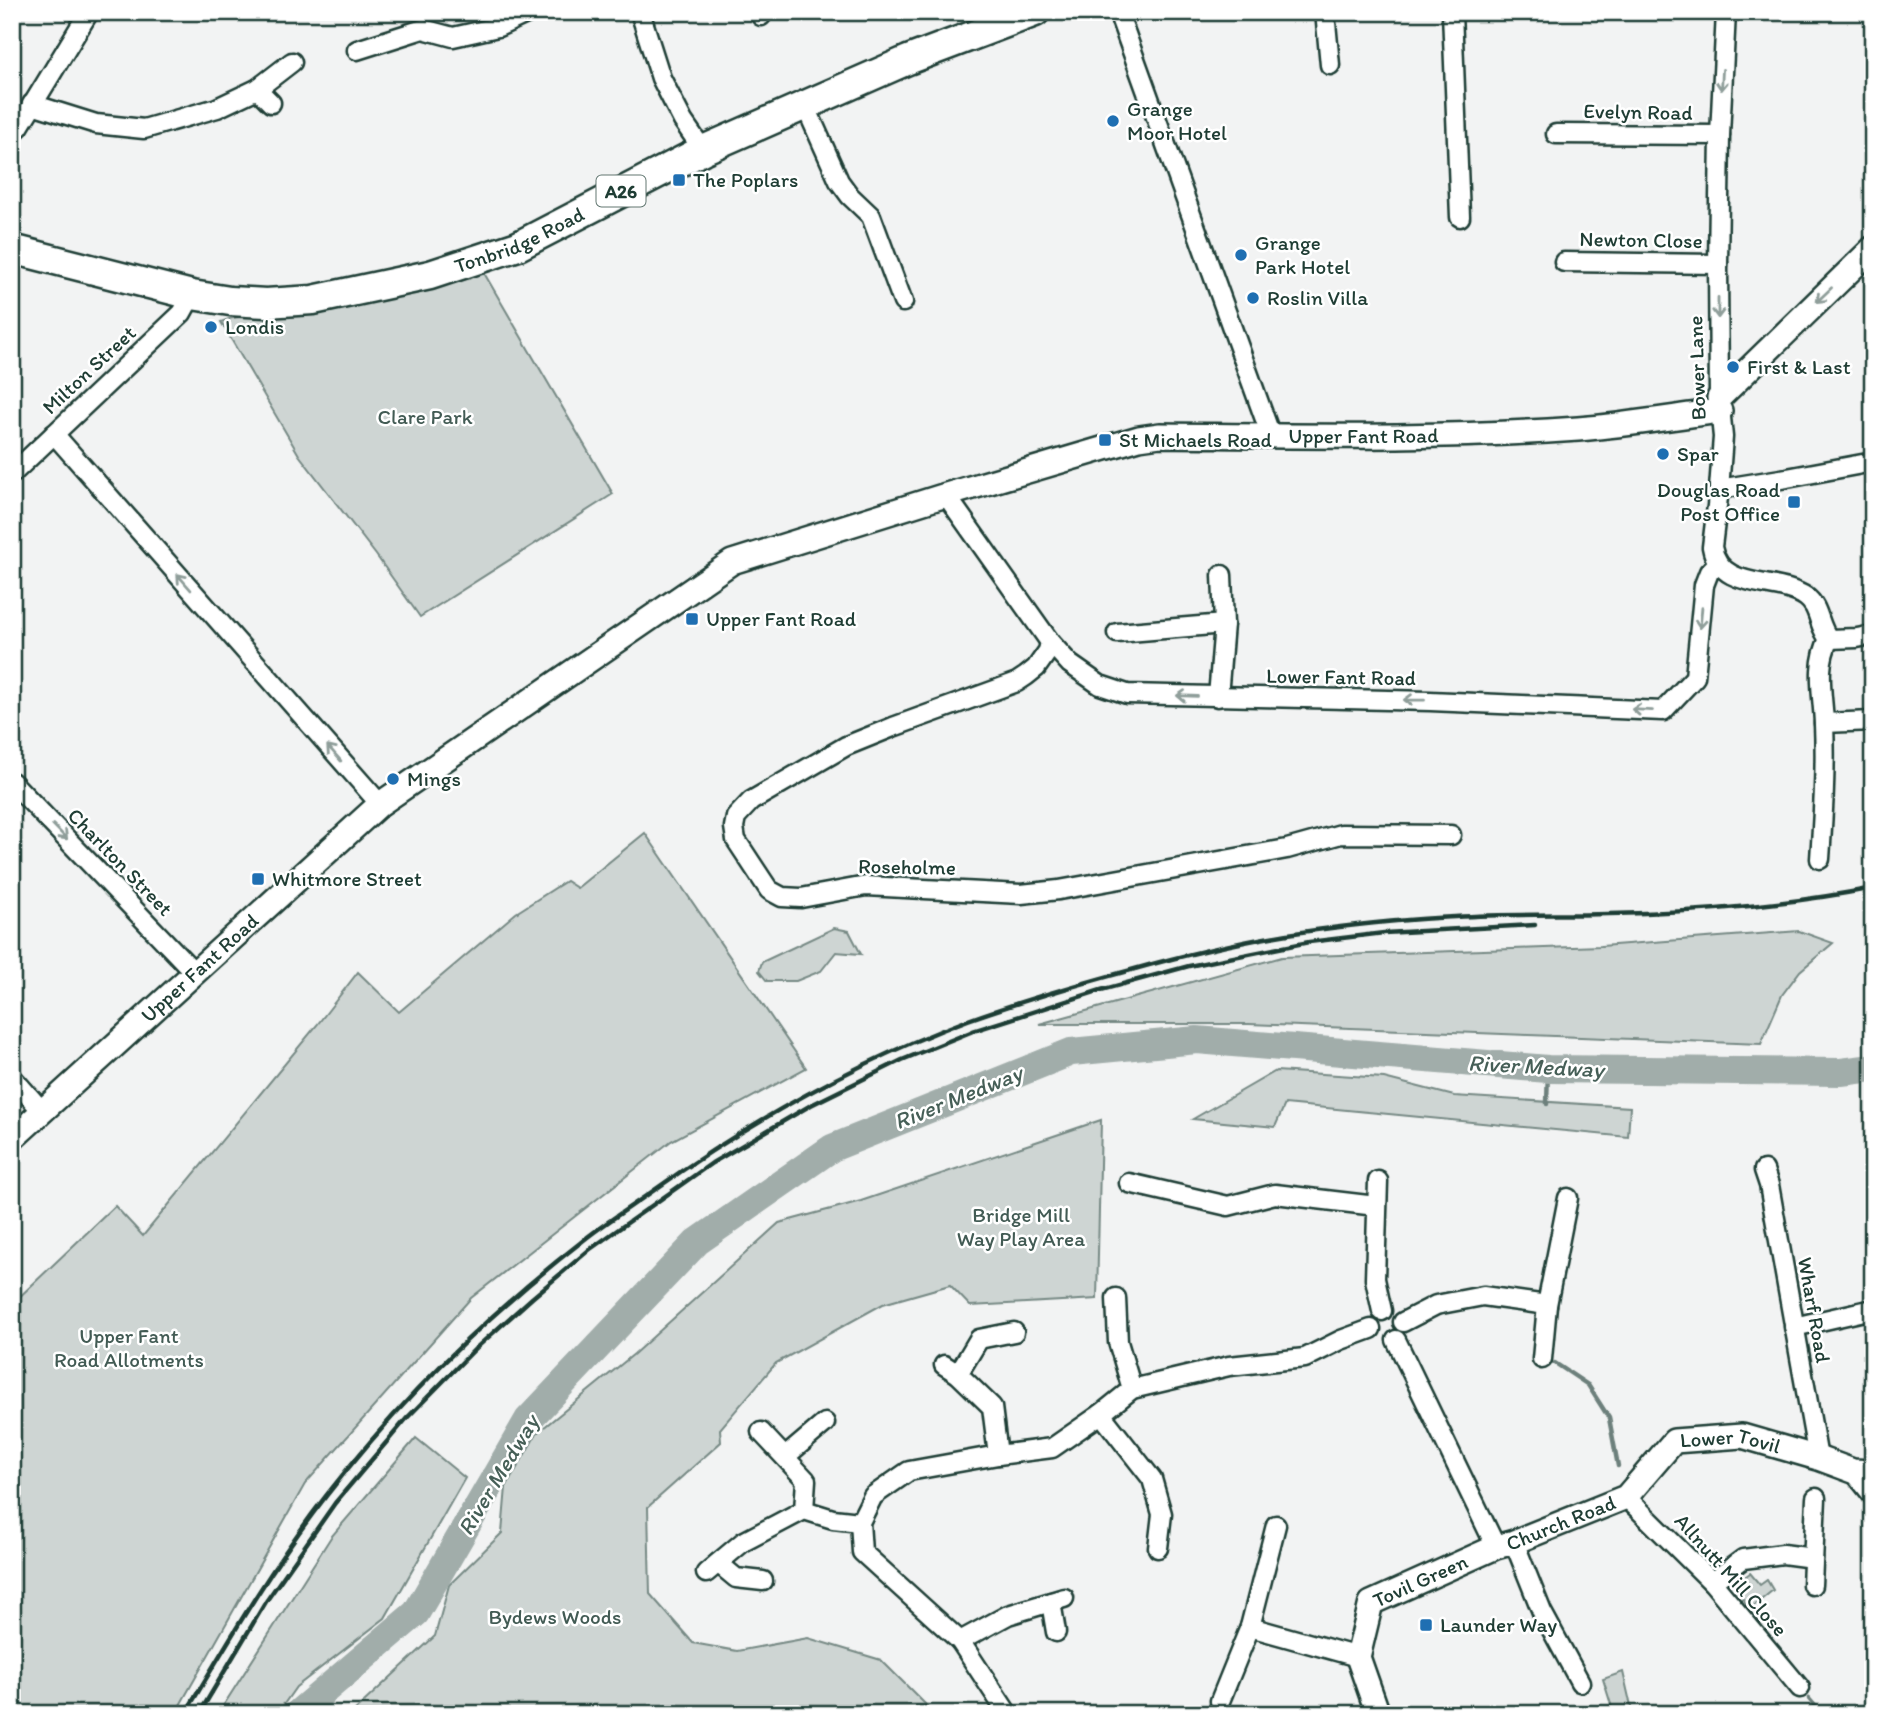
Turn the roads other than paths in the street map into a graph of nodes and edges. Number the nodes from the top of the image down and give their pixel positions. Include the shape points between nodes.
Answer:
1 (89, 12) edge
2 (530, 12) edge
3 (640, 12) edge
4 (1035, 12) edge
5 (1118, 12) edge
6 (1325, 12) edge
7 (1452, 12) edge
8 (1726, 12) edge
9 (357, 50) dead end
10 (292, 62) dead end
11 (1330, 65) dead end
12 (257, 89) junction
13 (271, 103) dead end
14 (32, 104) junction
15 (805, 105) junction
16 (12, 133) edge
17 (1556, 134) dead end
18 (1720, 135) junction
19 (703, 150) junction
20 (1460, 217) dead end
21 (1873, 247) edge
22 (12, 249) edge
23 (1564, 262) dead end
24 (1718, 264) junction
25 (191, 295) junction
26 (903, 302) dead end
27 (1720, 404) junction
28 (54, 433) junction
29 (1271, 436) junction
30 (1873, 461) edge
31 (12, 474) edge
32 (1719, 489) junction
33 (946, 495) junction
34 (1718, 563) junction
35 (1222, 575) dead end
36 (1224, 624) junction
37 (1117, 633) dead end
38 (1873, 635) edge
39 (1829, 639) junction
40 (1049, 642) junction
41 (1218, 697) junction
42 (1873, 721) edge
43 (1824, 723) junction
44 (12, 782) edge
45 (380, 804) junction
46 (1451, 835) dead end
47 (1820, 859) dead end
48 (195, 973) junction
49 (12, 1077) edge
50 (41, 1111) junction
51 (12, 1139) edge
52 (1764, 1170) dead end
53 (1378, 1181) dead end
54 (1129, 1183) dead end
55 (1568, 1198) dead end
56 (1376, 1206) junction
57 (1116, 1298) dead end
58 (1547, 1305) junction
59 (1873, 1309) edge
60 (1382, 1311) junction
61 (1403, 1322) junction
62 (1794, 1327) junction
63 (1371, 1329) junction
64 (1014, 1332) dead end
65 (1396, 1340) junction
66 (1542, 1359) dead end
67 (1132, 1389) junction
68 (1101, 1415) junction
69 (825, 1423) dead end
70 (761, 1432) dead end
71 (998, 1455) junction
72 (785, 1457) junction
73 (1818, 1458) junction
74 (1863, 1472) edge
75 (1873, 1496) edge
76 (1626, 1497) junction
77 (1816, 1498) dead end
78 (804, 1510) junction
79 (860, 1522) junction
80 (1276, 1525) dead end
81 (1505, 1545) junction
82 (1158, 1548) dead end
83 (1813, 1558) junction
84 (763, 1581) dead end
85 (1712, 1582) junction
86 (1812, 1585) dead end
87 (1251, 1627) junction
88 (1056, 1632) dead end
89 (960, 1641) junction
90 (1358, 1657) junction
91 (1580, 1682) dead end
92 (1800, 1688) dead end
93 (1220, 1701) dead end
94 (1008, 1714) edge
95 (1378, 1714) edge

1 - 14 street
2 - 9 street via 498,27 453,37 423,29
3 - 19 street via 662,78
4 - 15 main road, Tonbridge Road / A26
5 - 29 street
6 - 11 street
7 - 20 street
8 -> 18 street, Bower Lane
10 - 12 street
12 - 13 street
12 - 14 street via 217,108 144,129 96,124
14 - 16 street
15 - 19 main road, Tonbridge Road / A26
15 - 26 street via 839,181 871,216
17 - 18 street, Evelyn Road
18 - 24 street, Bower Lane
19 - 25 main road, Tonbridge Road / A26 via 518,246 430,275 313,300 266,303
21 -> 27 street
22 - 25 main road, Tonbridge Road / A26
23 - 24 street, Newton Close
24 -> 27 street, Bower Lane
25 - 28 street, Milton Street via 183,313
27 - 29 street, Upper Fant Road via 1579,429
27 - 32 street, Bower Lane
28 - 31 street, Milton Street
45 -> 28 street
29 - 33 street, Upper Fant Road via 1160,435
30 - 32 street
32 - 34 street, Bower Lane via 1712,547
33 - 40 street, Lower Fant Road
33 - 45 street, Upper Fant Road via 732,562
34 - 39 street via 1730,575 1804,596 1811,601
34 -> 41 street, Lower Fant Road via 1704,585 1695,677 1663,711
35 - 36 street
36 - 37 street
36 - 41 street
38 - 39 street
39 - 43 street via 1820,677
41 -> 40 street, Lower Fant Road via 1114,691 1070,664
40 - 46 street, Roseholme via 1036,668 1017,682 846,746 751,801 736,817 736,841 769,890 782,897 801,898 866,886 1021,894 1276,851 1341,834
42 - 43 street
43 - 47 street
44 -> 48 street, Charlton Street
45 - 48 street, Upper Fant Road
48 - 50 street, Upper Fant Road
49 - 50 street
50 - 51 street, Upper Fant Road
52 - 62 street, Wharf Road
53 - 56 street
54 - 56 street via 1228,1206 1275,1194
55 - 58 street
56 - 60 street via 1376,1279
57 - 67 street via 1118,1342
58 - 61 street via 1483,1296 1436,1305
58 - 66 street
59 - 62 street
60 - 61 street via 1398,1313
60 - 63 street via 1373,1318
61 - 65 street via 1403,1332
62 - 73 street, Wharf Road
63 - 65 street via 1381,1341
63 - 67 street via 1305,1358 1229,1366
64 - 71 street via 979,1339 951,1369 992,1407
65 - 81 street
67 - 68 street
68 - 71 street via 1052,1448
68 - 82 street via 1152,1479 1161,1514
69 - 72 street
70 - 72 street
71 - 79 street via 909,1471 873,1496
72 - 78 street via 806,1480
73 - 74 street
73 - 76 street, Lower Tovil via 1742,1436 1674,1441
74 - 75 street
76 - 81 street, Church Road
76 - 85 street, Allnutt Mill Close
77 - 83 street
78 - 79 street
78 - 84 street via 743,1542 712,1568 736,1578
79 - 89 street via 862,1552
80 - 87 street
81 - 90 street, Tovil Green via 1371,1604
81 - 91 street
83 - 85 street via 1783,1554 1743,1559
83 - 86 street
85 - 92 street, Allnutt Mill Close
87 - 90 street
87 - 93 street
88 - 89 street via 1057,1600 1007,1615
89 - 94 street
90 - 95 street

